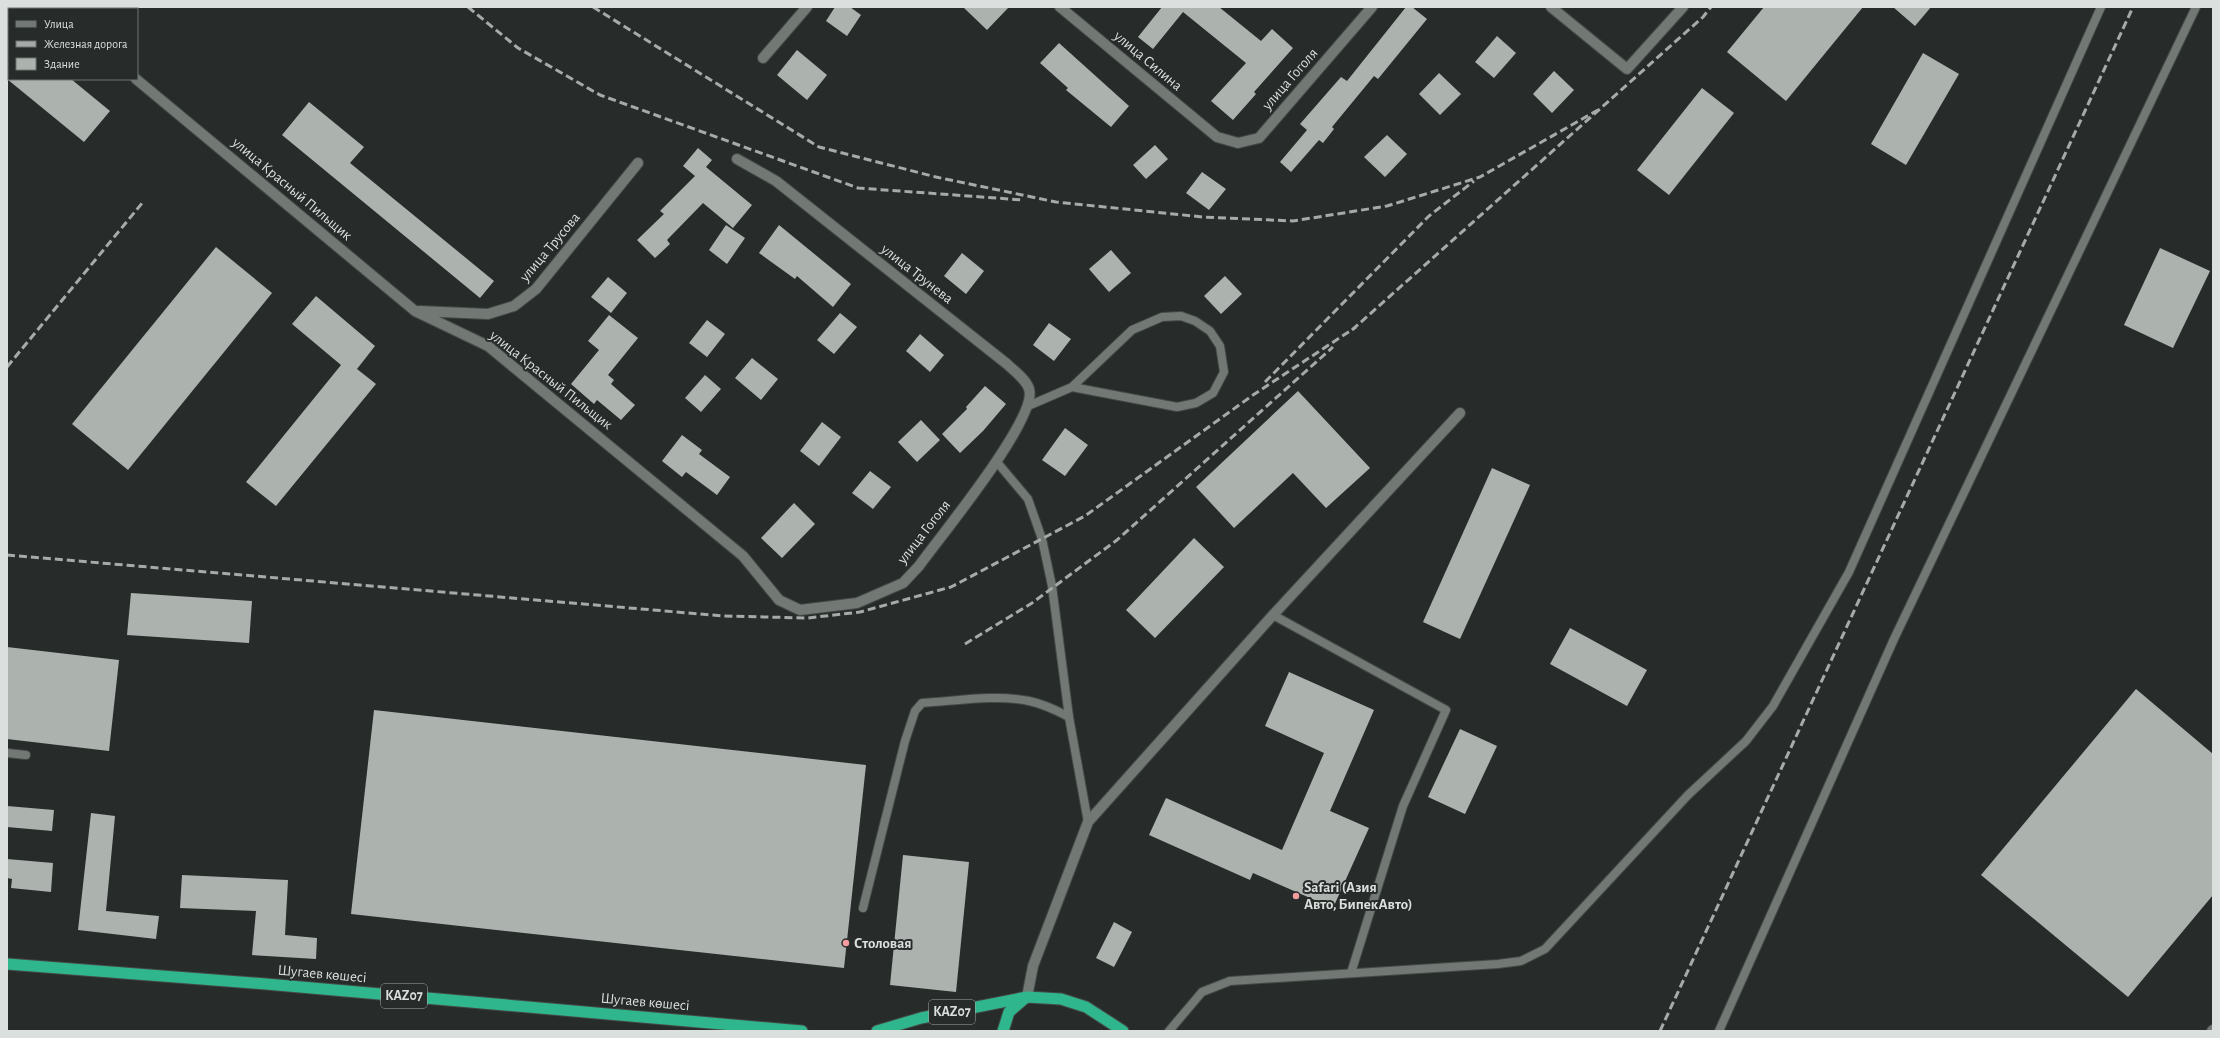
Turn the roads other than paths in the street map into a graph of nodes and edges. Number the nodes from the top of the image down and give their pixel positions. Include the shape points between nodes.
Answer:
1 (807, 7) edge
2 (1060, 7) edge
3 (1372, 7) edge
4 (1551, 7) edge
5 (1682, 7) edge
6 (2101, 7) edge
7 (2196, 7) edge
8 (762, 58) dead end
9 (137, 80) edge
10 (1217, 137) joint
11 (737, 159) dead end
12 (638, 163) dead end
13 (415, 311) junction
14 (1072, 386) junction
15 (1028, 406) junction
16 (1460, 413) dead end
17 (1013, 438) joint
18 (996, 462) junction
19 (831, 607) joint
20 (1273, 615) junction
21 (1069, 717) junction
22 (7, 753) edge
23 (26, 755) dead end
24 (1088, 822) junction
25 (863, 908) dead end
26 (7, 964) edge
27 (1351, 973) junction
28 (1027, 997) junction
29 (802, 1031) edge
30 (877, 1031) edge
31 (1003, 1031) edge
32 (1123, 1031) edge
33 (1169, 1031) edge
34 (1719, 1031) edge

1 - 8 street
2 - 10 street, улица Силина
3 - 10 street, улица Гоголя via 1259,138 1238,143
4 - 5 street via 1627,68
6 - 27 lane via 1849,572 1768,712 1746,741 1688,795 1545,949 1521,961 1498,964
7 - 34 lane via 1894,639
9 - 13 street, улица Красный Пильщик
11 - 15 street, улица Трунева via 776,181 1006,364 1023,380 1029,390
12 - 13 street, улица Трусова via 536,289 514,306 488,314
13 - 19 street, улица Красный Пильщик via 488,346 743,556 779,600 800,610
14 - 14 lane via 1132,330 1162,317 1181,316 1195,321 1210,331 1220,346 1224,372 1213,393 1196,403 1177,407
14 - 15 lane
15 - 17 street, улица Трунева
16 - 20 street
17 - 18 street, улица Гоголя
18 - 19 street, улица Гоголя via 919,566 903,582 857,603
18 - 21 lane via 1028,499 1042,539 1052,586
20 - 24 street
20 - 27 lane via 1446,710 1403,806
21 - 24 lane
21 - 25 lane via 1047,706 1028,701 984,699 922,703 915,711 905,741
22 - 23 lane
24 - 28 street via 1033,966
26 - 29 highway, Шугаев көшесі / KAZ07
27 - 33 lane via 1230,981 1202,992
28 - 30 highway, KAZ07 via 921,1018
28 - 31 highway via 1009,1012
28 - 32 highway, KAZ07 via 1061,999 1086,1007

